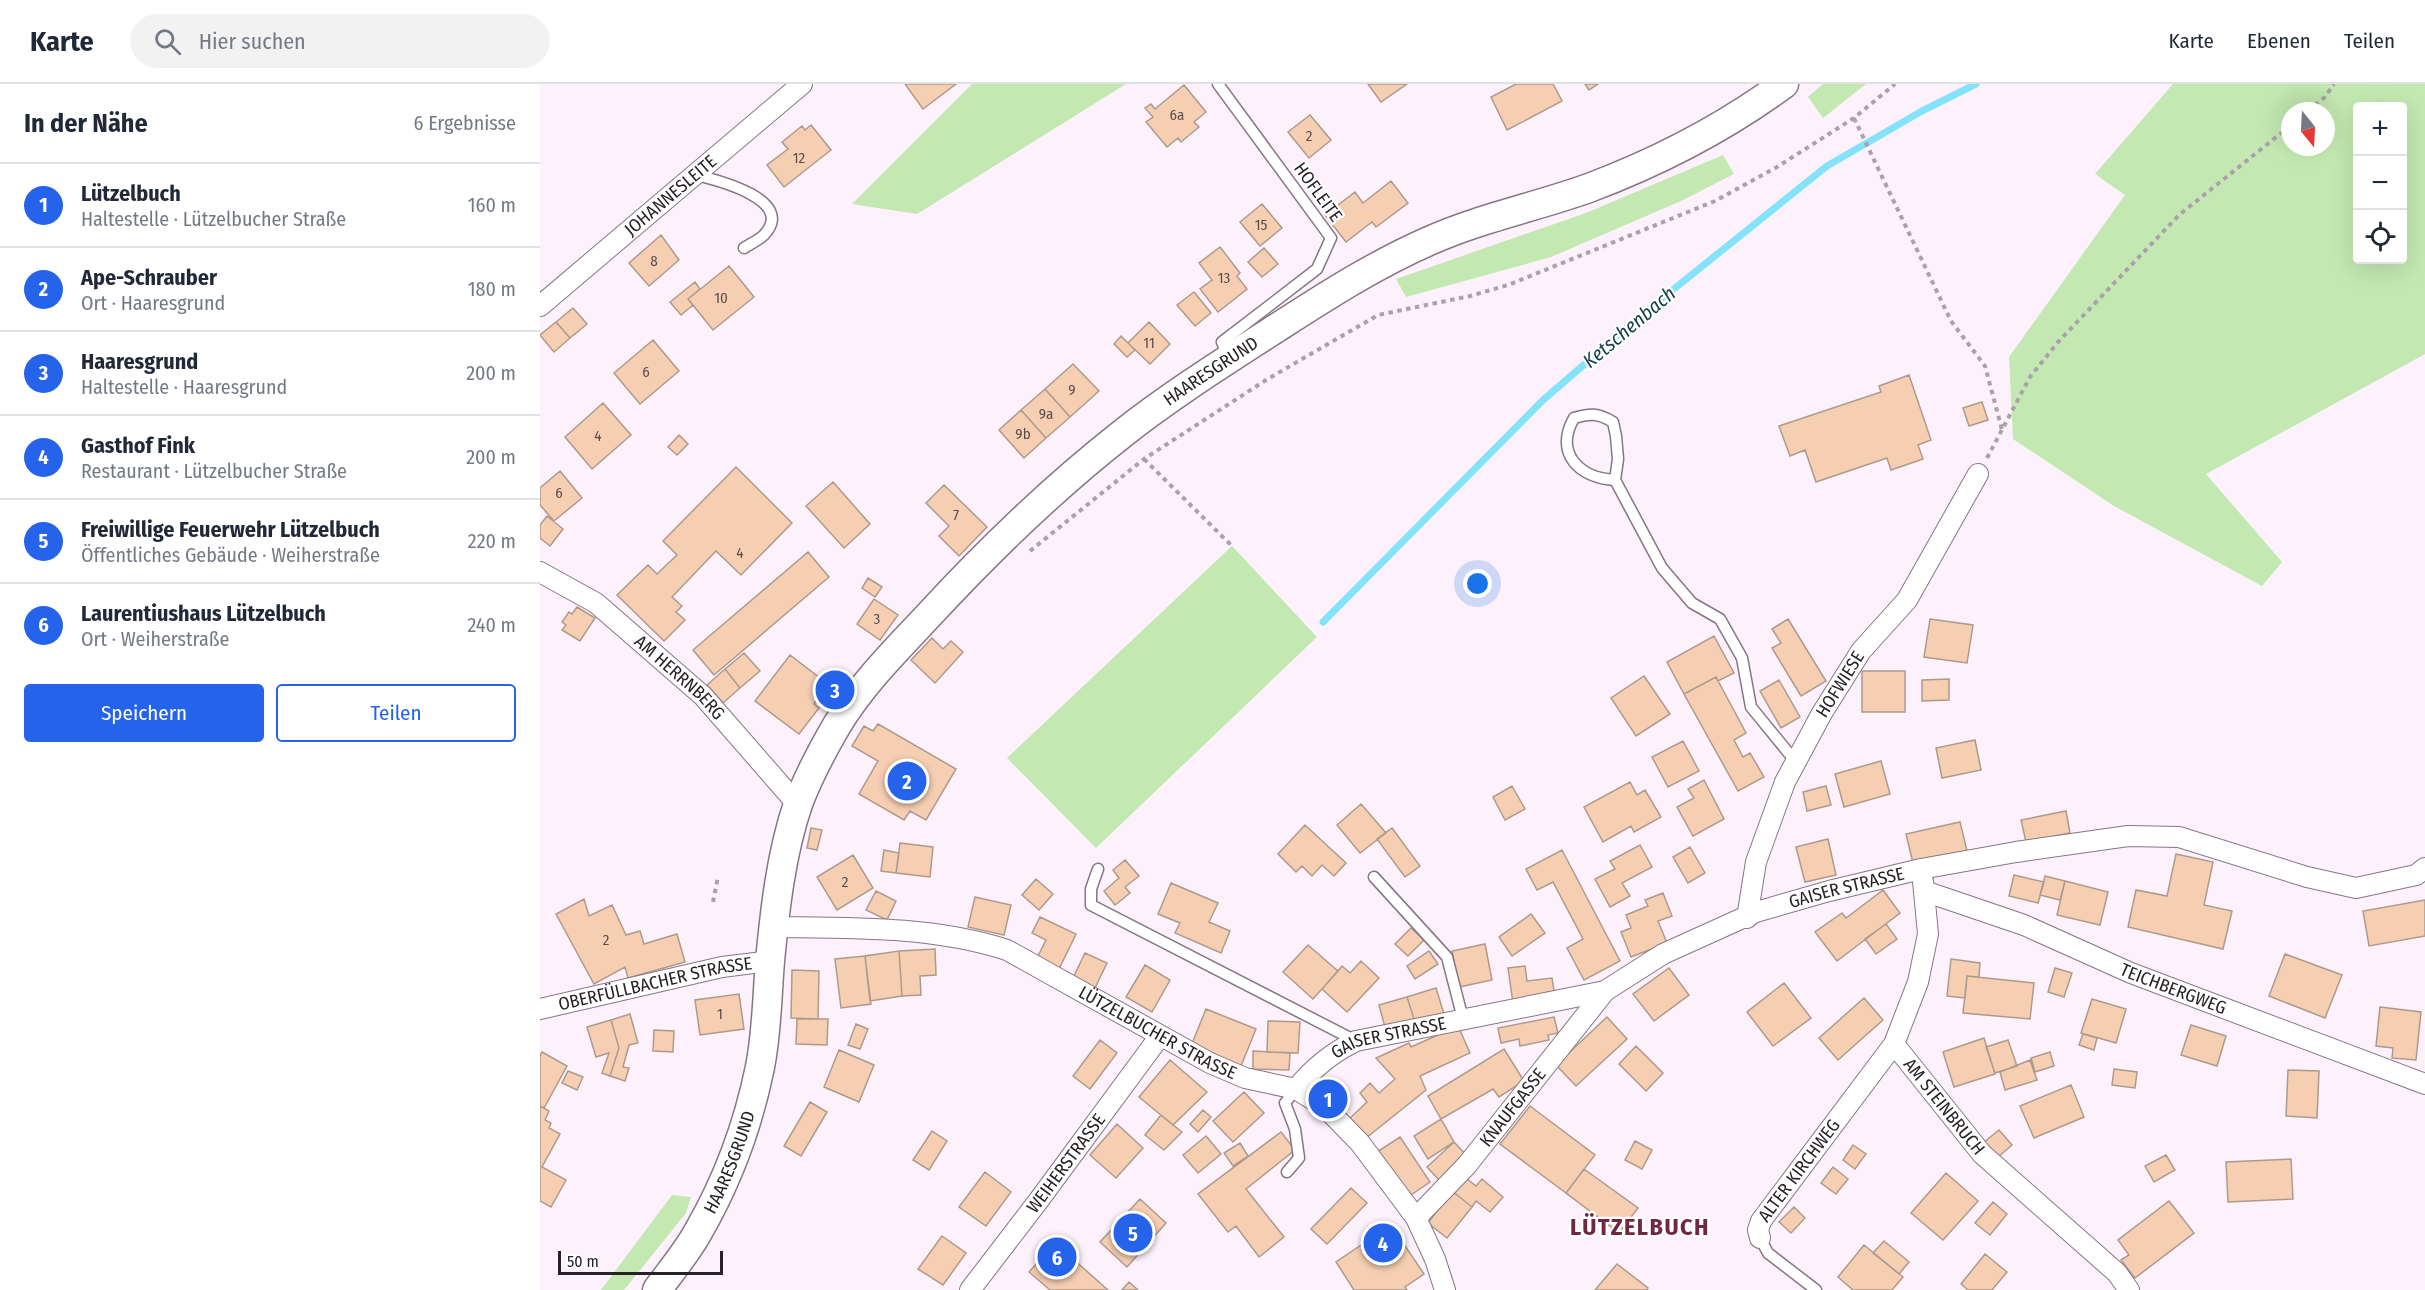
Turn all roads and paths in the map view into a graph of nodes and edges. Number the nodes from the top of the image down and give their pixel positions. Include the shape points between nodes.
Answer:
1 (802, 84) edge
2 (1218, 84) edge
3 (1784, 84) edge
4 (1895, 84) edge
5 (2334, 84) edge
6 (2319, 102) edge
7 (1854, 118) junction
8 (2281, 133) edge
9 (696, 175) junction
10 (744, 248) dead end
11 (540, 306) edge
12 (1229, 359) junction
13 (2002, 430) junction
14 (1144, 459) junction
15 (1978, 474) joint
16 (1614, 480) junction
17 (1232, 546) dead end
18 (1023, 556) dead end
19 (540, 572) edge
20 (1796, 762) junction
21 (798, 805) junction
22 (1098, 869) dead end
23 (1921, 869) junction
24 (2422, 873) edge
25 (718, 877) dead end
26 (1374, 877) dead end
27 (1924, 891) junction
28 (712, 903) dead end
29 (1747, 918) junction
30 (775, 927) junction
31 (770, 961) junction
32 (1605, 991) junction
33 (540, 1009) edge
34 (1463, 1019) junction
35 (1160, 1036) junction
36 (1356, 1041) junction
37 (1894, 1044) junction
38 (2425, 1084) edge
39 (1296, 1089) junction
40 (1287, 1172) dead end
41 (1416, 1218) junction
42 (1760, 1238) joint
43 (657, 1290) edge
44 (970, 1290) edge
45 (1445, 1290) edge
46 (1815, 1290) edge
47 (2128, 1290) edge

1 - 9 street, JOHANNESLEITE
2 - 12 lane, HOFLEITE via 1331,238 1317,269 1222,342
3 - 12 street, HAARESGRUND via 1721,126 1634,170 1435,238 1398,255
4 - 7 path
5 - 6 path
7 - 13 path via 1951,321 1985,366
7 - 14 path via 1777,167 1704,206 1508,285 1378,315 1266,380
8 - 13 path via 2179,215 2058,342 2030,377
9 - 10 lane via 733,184 765,203 771,212 765,234
9 - 11 street, JOHANNESLEITE
12 - 21 street, HAARESGRUND via 1124,432 1053,492 959,582 887,660 838,724
13 - 15 path
14 - 17 path
14 - 18 path
15 - 20 street, HOFWIESE via 1907,600 1861,651
16 - 16 lane via 1618,459 1613,422 1600,414 1574,418 1567,430 1567,451 1572,460 1586,473 1601,480
16 - 20 lane via 1662,568 1692,603 1720,619 1742,658 1751,707
19 - 21 street, AM HERRNBERG via 596,603 703,696
20 - 29 street, HOFWIESE via 1756,862
21 - 30 street, HAARESGRUND via 783,861
22 - 36 lane via 1091,889 1091,905
23 - 24 street, GAISER STRASSE via 2128,836 2179,837 2356,888
23 - 27 street, AM STEINBRUCH
23 - 29 street, GAISER STRASSE via 1829,891
25 - 28 path
26 - 34 lane via 1448,957
27 - 37 street, AM STEINBRUCH via 1928,934 1917,982
27 - 38 street, TEICHBERGWEG via 2024,925 2132,973
29 - 32 street, GAISER STRASSE via 1663,954
30 - 31 street, HAARESGRUND
30 - 35 street, LÜTZELBUCHER STRASSE via 913,931 987,944 1007,950
31 - 33 street, OBERFÜLLBACHER STRASSE via 722,967
31 - 43 street, HAARESGRUND via 767,1020 745,1131 697,1235
32 - 34 street, GAISER STRASSE
32 - 41 street, KNAUFGASSE via 1467,1165
34 - 36 street, GAISER STRASSE
35 - 39 street, LÜTZELBUCHER STRASSE via 1245,1078
35 - 44 street, WEIHERSTRASSE
36 - 39 street, GAISER STRASSE via 1313,1068
37 - 42 street, ALTER KIRCHWEG via 1761,1221
37 - 47 street, AM STEINBRUCH via 1982,1154 2116,1273
39 - 40 lane via 1285,1103 1295,1129 1299,1158
39 - 41 street, LÜTZELBUCHER STRASSE via 1318,1101 1360,1143
41 - 45 street, LÜTZELBUCHER STRASSE
42 - 46 lane, ALTER KIRCHWEG via 1768,1253

